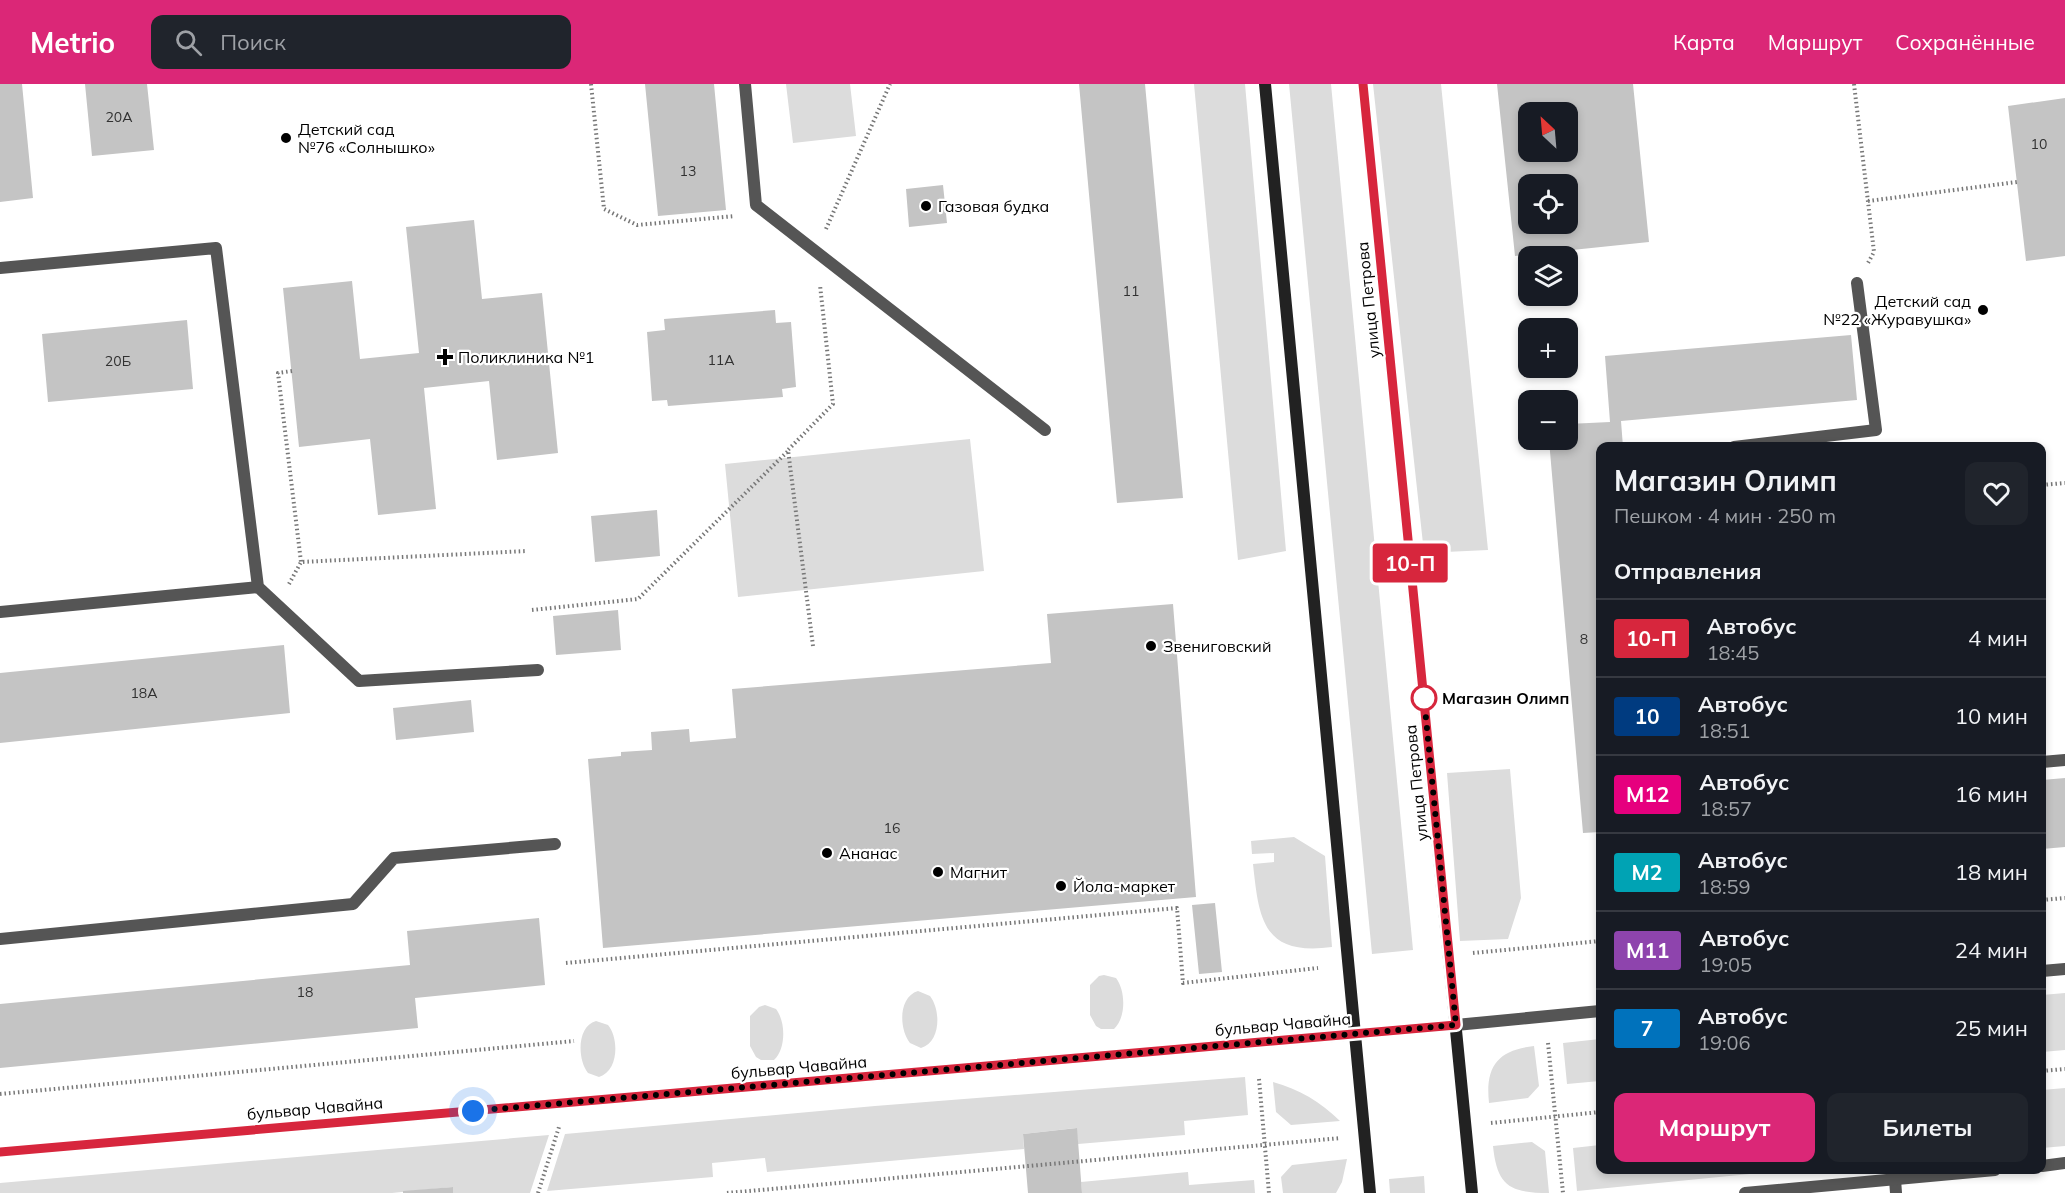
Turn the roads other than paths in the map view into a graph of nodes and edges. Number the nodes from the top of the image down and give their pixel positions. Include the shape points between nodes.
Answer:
1 (745, 84) edge
2 (1265, 84) edge
3 (1363, 84) edge
4 (0, 268) edge
5 (1857, 283) road end
6 (1045, 430) dead end
7 (1776, 442) edge
8 (258, 586) junction
9 (0, 612) edge
10 (538, 670) dead end
11 (2065, 760) edge
12 (2046, 762) edge
13 (555, 844) dead end
14 (0, 939) edge
15 (2065, 969) edge
16 (2046, 971) edge
17 (1596, 1011) edge
18 (1456, 1025) junction
19 (1356, 1034) junction
20 (0, 1152) edge
21 (2065, 1163) edge
22 (2046, 1165) edge
23 (1951, 1174) edge
24 (1895, 1179) junction
25 (1370, 1193) edge
26 (1472, 1193) edge
27 (1745, 1193) edge
28 (1896, 1193) edge

1 - 6 street via 756,205
2 - 19 main road
3 - 18 main road, улица Петрова
4 - 8 street via 216,248
5 - 7 street via 1876,430
8 - 9 street
8 - 10 street via 359,681
11 - 12 street
13 - 14 street via 394,858 353,904
15 - 16 street
17 - 18 street, бульвар Чавайна
18 - 19 main road, бульвар Чавайна
18 - 26 main road, улица Петрова
19 - 20 street, бульвар Чавайна
19 - 25 main road
21 - 22 street
23 - 24 street
24 - 27 street
24 - 28 street

